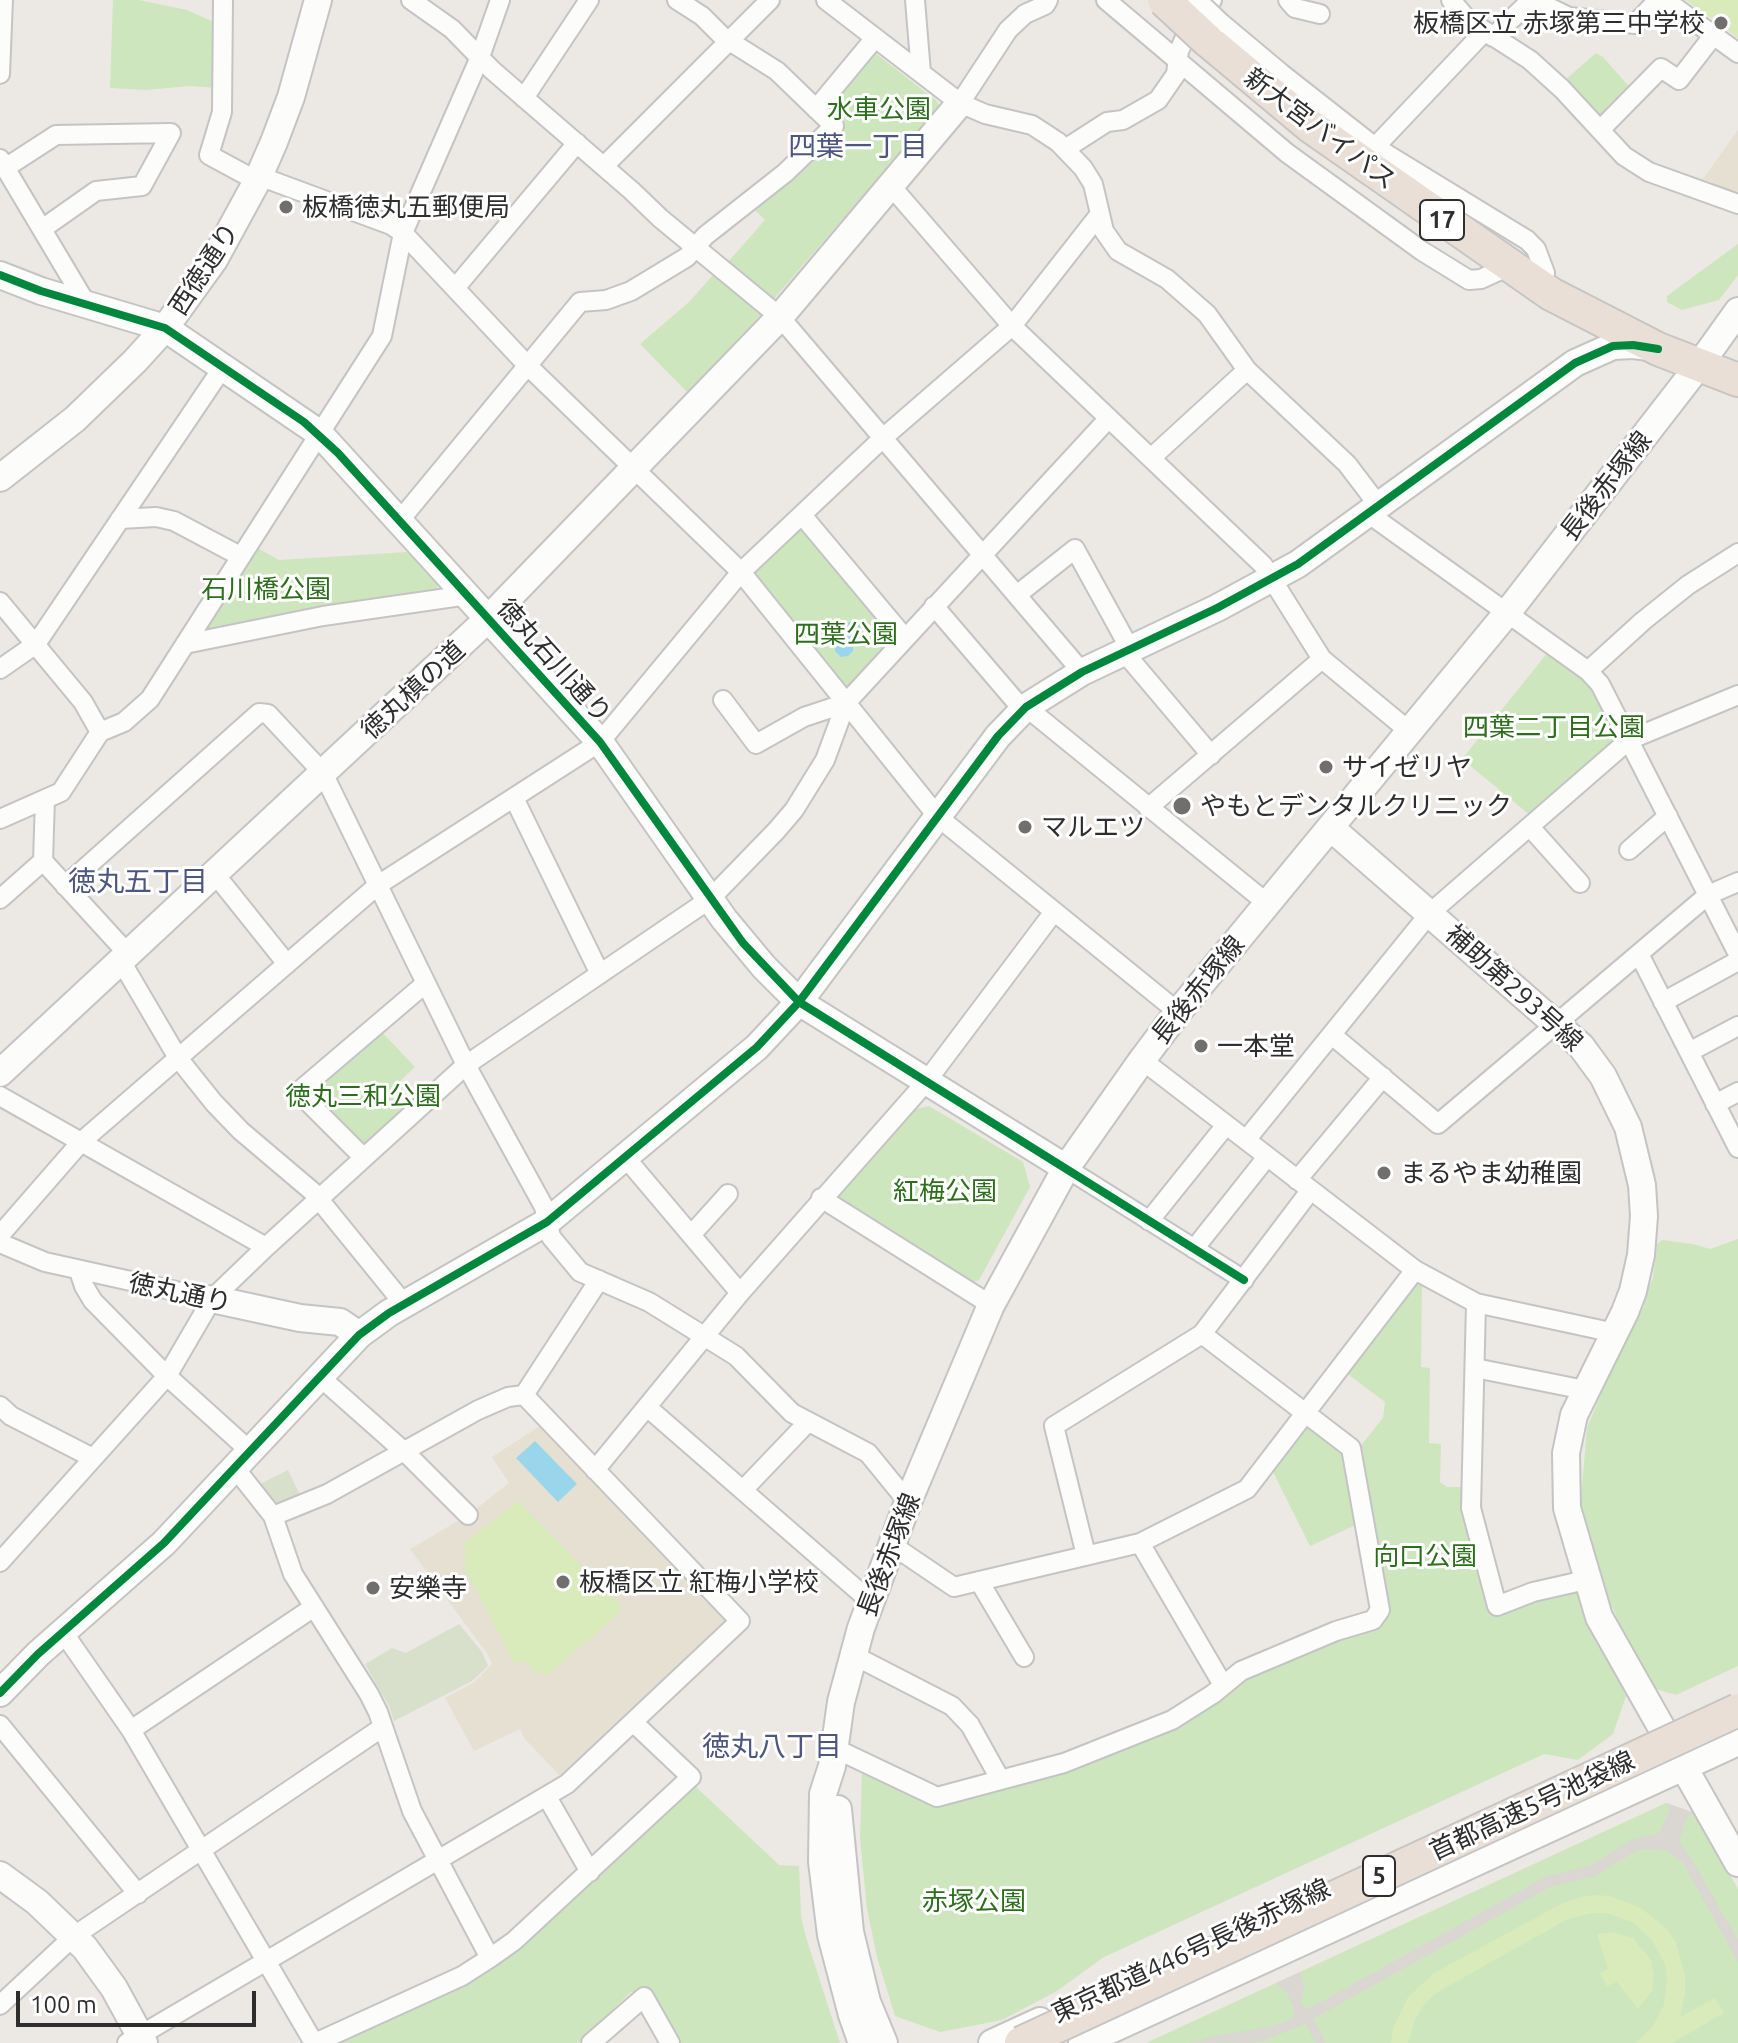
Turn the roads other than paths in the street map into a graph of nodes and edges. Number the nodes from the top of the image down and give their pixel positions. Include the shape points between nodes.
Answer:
1 (3, 0) edge
2 (223, 0) edge
3 (318, 0) edge
4 (411, 0) edge
5 (500, 0) edge
6 (589, 0) edge
7 (677, 0) edge
8 (770, 0) edge
9 (826, 0) edge
10 (915, 0) edge
11 (1048, 0) edge
12 (1106, 0) edge
13 (1164, 0) edge
14 (1176, 0) edge
15 (1197, 0) edge
16 (1212, 0) edge
17 (1288, 0) edge
18 (1451, 0) edge
19 (1658, 0) edge
20 (1665, 0) edge
21 (1320, 14) dead end
22 (1213, 32) junction
23 (1488, 35) junction
24 (1713, 36) junction
25 (875, 38) junction
26 (730, 40) junction
27 (1738, 53) edge
28 (480, 57) junction
29 (1177, 63) junction
30 (921, 73) junction
31 (0, 74) edge
32 (524, 98) junction
33 (960, 103) junction
34 (816, 109) junction
35 (1600, 130) junction
36 (577, 143) junction
37 (1375, 147) junction
38 (1065, 149) junction
39 (3, 163) edge
40 (604, 166) junction
41 (258, 179) junction
42 (891, 186) junction
43 (1738, 204) edge
44 (1099, 215) junction
45 (42, 229) junction
46 (403, 233) junction
47 (696, 247) junction
48 (1509, 266) junction
49 (1545, 273) junction
50 (0, 275) edge
51 (456, 287) junction
52 (87, 305) junction
53 (1577, 308) junction
54 (1738, 311) edge
55 (780, 317) junction
56 (1012, 326) junction
57 (165, 328) junction
58 (1658, 349) junction
59 (1704, 359) junction
60 (1575, 363) junction
61 (1738, 364) edge
62 (528, 366) junction
63 (223, 367) junction
64 (1247, 370) junction
65 (1738, 380) edge
66 (1109, 418) junction
67 (319, 433) junction
68 (884, 437) junction
69 (1151, 458) junction
70 (632, 468) junction
71 (0, 478) edge
72 (1374, 510) junction
73 (802, 515) junction
74 (120, 519) junction
75 (400, 520) junction
76 (1738, 553) edge
77 (982, 555) junction
78 (240, 556) junction
79 (741, 572) junction
80 (1272, 580) junction
81 (1018, 594) junction
82 (468, 595) junction
83 (0, 602) edge
84 (934, 606) junction
85 (1507, 613) junction
86 (489, 618) junction
87 (905, 638) junction
88 (36, 644) junction
89 (185, 644) junction
90 (1127, 651) junction
91 (1322, 659) junction
92 (0, 669) edge
93 (1588, 671) junction
94 (1082, 672) junction
95 (1738, 695) edge
96 (723, 700) dead end
97 (846, 703) junction
98 (1025, 709) junction
99 (1409, 731) junction
100 (100, 732) junction
101 (1629, 740) junction
102 (600, 742) junction
103 (1211, 755) junction
104 (323, 773) junction
105 (514, 798) junction
106 (45, 799) junction
107 (1148, 808) junction
108 (1668, 816) junction
109 (938, 817) junction
110 (0, 819) edge
111 (1530, 827) junction
112 (1331, 828) junction
113 (1629, 850) dead end
114 (43, 861) junction
115 (215, 874) junction
116 (1738, 882) edge
117 (1580, 883) dead end
118 (378, 885) junction
119 (65, 886) junction
120 (1708, 895) junction
121 (0, 899) edge
122 (710, 899) junction
123 (1268, 904) junction
124 (1053, 913) junction
125 (1430, 913) junction
126 (1639, 954) junction
127 (1738, 954) edge
128 (124, 958) junction
129 (1738, 961) edge
130 (287, 964) junction
131 (600, 974) junction
132 (426, 983) junction
133 (799, 1002) junction
134 (1663, 1002) junction
135 (1178, 1012) junction
136 (1556, 1022) junction
137 (1738, 1026) edge
138 (1332, 1035) junction
139 (1689, 1052) junction
140 (178, 1058) junction
141 (1142, 1060) junction
142 (466, 1065) junction
143 (0, 1073) edge
144 (1383, 1077) junction
145 (926, 1082) junction
146 (1738, 1092) edge
147 (0, 1096) edge
148 (1715, 1104) junction
149 (1226, 1125) junction
150 (1246, 1140) junction
151 (81, 1142) junction
152 (1738, 1148) edge
153 (625, 1157) junction
154 (1267, 1157) junction
155 (364, 1158) junction
156 (1066, 1168) junction
157 (1304, 1186) junction
158 (728, 1194) dead end
159 (821, 1198) junction
160 (319, 1199) junction
161 (1149, 1221) junction
162 (547, 1222) junction
163 (0, 1235) edge
164 (691, 1235) junction
165 (0, 1243) edge
166 (266, 1247) junction
167 (1194, 1249) junction
168 (1415, 1270) junction
169 (79, 1271) junction
170 (599, 1280) junction
171 (1244, 1280) junction
172 (740, 1293) junction
173 (212, 1299) junction
174 (1476, 1303) junction
175 (404, 1304) junction
176 (991, 1305) junction
177 (1615, 1333) junction
178 (1202, 1334) junction
179 (359, 1335) junction
180 (703, 1336) junction
181 (1475, 1368) junction
182 (167, 1376) junction
183 (320, 1377) junction
184 (1585, 1390) junction
185 (524, 1395) junction
186 (0, 1406) edge
187 (647, 1407) junction
188 (1306, 1412) junction
189 (807, 1423) junction
190 (403, 1452) junction
191 (93, 1458) junction
192 (243, 1460) junction
193 (595, 1470) junction
194 (743, 1490) junction
195 (908, 1502) junction
196 (468, 1515) dead end
197 (273, 1516) junction
198 (1140, 1543) junction
199 (892, 1545) junction
200 (1086, 1555) junction
201 (0, 1562) edge
202 (1586, 1580) junction
203 (979, 1581) junction
204 (870, 1601) junction
205 (314, 1607) junction
206 (63, 1632) junction
207 (853, 1655) junction
208 (1024, 1657) dead end
209 (5, 1679) edge
210 (1223, 1685) junction
211 (1738, 1698) edge
212 (1738, 1710) edge
213 (634, 1723) junction
214 (0, 1725) edge
215 (383, 1727) junction
216 (1738, 1728) edge
217 (131, 1730) junction
218 (1663, 1733) junction
219 (1738, 1742) edge
220 (833, 1757) junction
221 (1682, 1767) junction
222 (1000, 1779) junction
223 (547, 1797) junction
224 (202, 1851) junction
225 (438, 1860) junction
226 (1738, 1863) edge
227 (590, 1872) junction
228 (0, 1875) edge
229 (138, 1894) junction
230 (74, 1936) junction
231 (490, 1958) junction
232 (266, 1962) junction
233 (0, 2005) edge
234 (137, 2040) edge
235 (314, 2043) edge
236 (591, 2043) edge
237 (670, 2043) edge
238 (862, 2043) edge
239 (884, 2043) edge
240 (992, 2043) edge
241 (1021, 2043) edge
242 (1048, 2043) edge
243 (1082, 2043) edge

1 - 31 street
2 - 41 street via 222,112 204,154
3 - 41 street, 西徳通り via 291,97
4 - 28 street
5 - 28 street
6 - 32 street
7 - 26 street
8 - 26 street
9 - 25 street
10 - 30 street
11 - 33 street via 1008,30
12 - 29 street
13 - 22 highway, 新大宮バイパス / 17, bridge
14 - 22 highway, 新大宮バイパス / 17
15 - 22 street, 17, bridge
16 - 29 street via 1187,33
17 - 21 street via 1295,8
18 - 23 street
19 - 23 street via 1635,24 1569,17 1538,2 1527,4
20 - 24 street
22 - 37 street, 17 via 1282,74
22 - 48 highway, 新大宮バイパス / 17 via 1310,126
22 - 49 highway, 新大宮バイパス / 17 via 1262,79 1369,161
23 - 35 street via 1530,60
23 - 37 street
24 - 27 street
24 - 35 street via 1679,80 1661,68
25 - 30 street
25 - 34 street
26 - 34 street via 777,71
26 - 40 street
28 - 32 street
28 - 46 street
29 - 38 street via 1176,74 1158,100 1123,120 1107,122
29 - 48 street via 1295,160 1462,277 1481,279
30 - 33 street
32 - 36 street
33 - 38 street via 1032,125
33 - 42 street, 徳丸槙の道
34 - 47 street via 834,126
35 - 43 street via 1624,156 1649,172
36 - 40 street
36 - 51 street
37 - 49 street, 17 via 1527,240
38 - 44 street via 1093,184
39 - 45 street
39 - 45 street via 56,135 171,133 172,142 142,186 96,191
40 - 47 street
41 - 46 street
41 - 57 street, 西徳通り via 214,260
42 - 55 street, 徳丸槙の道
42 - 56 street
44 - 56 street
44 - 64 street via 1118,251 1167,279 1207,314
45 - 52 street
46 - 51 street
46 - 67 street via 382,336
47 - 55 street
47 - 62 street via 631,291 580,302
48 - 53 highway, 新大宮バイパス / 17
49 - 59 highway, 新大宮バイパス / 17
50 - 52 street, 徳丸石川通り
51 - 62 street
52 - 57 street, 徳丸石川通り
53 - 58 highway, 新大宮バイパス / 17
53 - 60 street via 1585,335
54 - 59 street, 長後赤塚線
55 - 68 street
55 - 70 street, 徳丸槙の道
56 - 66 street
56 - 68 street
57 - 63 street, 徳丸石川通り
57 - 71 street, 西徳通り via 75,419
58 - 59 highway, 新大宮バイパス / 17
58 - 60 street via 1613,346
59 - 61 highway, 新大宮バイパス / 17
59 - 65 highway, 新大宮バイパス / 17
59 - 85 street, 長後赤塚線
60 - 72 street
62 - 70 street
62 - 75 street
63 - 67 street, 徳丸石川通り
63 - 74 street
64 - 69 street
64 - 72 street via 1347,464
66 - 69 street
66 - 77 street
67 - 75 street, 徳丸石川通り
67 - 78 street
68 - 73 street
68 - 77 street
69 - 80 street via 1263,565
70 - 79 street
70 - 86 street, 徳丸槙の道
72 - 80 street
72 - 85 street
73 - 79 street
73 - 87 street
74 - 78 street via 174,521
74 - 88 street
75 - 82 street, 徳丸石川通り
76 - 93 street via 1688,585
77 - 81 street
77 - 84 street
78 - 89 street
79 - 97 street
79 - 102 street
80 - 90 street
80 - 91 street
81 - 90 street via 1075,549
81 - 94 street
82 - 86 street, 徳丸石川通り
82 - 89 street via 323,616
83 - 88 street
84 - 87 street
84 - 98 street
85 - 93 street
85 - 99 street, 長後赤塚線
86 - 102 street, 徳丸石川通り
86 - 104 street, 徳丸槙の道
87 - 97 street
88 - 92 street
88 - 100 street
89 - 100 street via 143,707
90 - 94 street
90 - 103 street
91 - 99 street
91 - 103 street
93 - 101 street
94 - 98 street
95 - 101 street
96 - 97 street via 756,744 804,717
97 - 109 street
97 - 122 street via 825,760 794,810
98 - 107 street
98 - 109 street via 998,736
99 - 112 street, 長後赤塚線
100 - 106 street via 61,792
101 - 108 street
101 - 111 street
102 - 105 street
102 - 122 street, 徳丸石川通り
103 - 107 street
104 - 115 street, 徳丸槙の道
104 - 118 street
104 - 119 street via 268,714 259,713
105 - 118 street
105 - 131 street
106 - 110 street
106 - 114 street
107 - 123 street
108 - 113 street
108 - 120 street
109 - 124 street
109 - 133 street
111 - 117 street
111 - 125 street
112 - 123 street, 長後赤塚線
112 - 125 street, 補助第293号線
114 - 119 street
114 - 121 street
115 - 128 street, 徳丸槙の道
115 - 130 street
116 - 120 street
118 - 130 street
118 - 132 street
119 - 128 street
120 - 126 street
120 - 127 street
122 - 131 street
122 - 133 street, 徳丸石川通り via 753,955
123 - 135 street, 長後赤塚線
124 - 135 street
124 - 145 street
125 - 136 street, 補助第293号線
125 - 138 street
126 - 134 street
126 - 136 street
128 - 140 street
128 - 143 street, 徳丸槙の道
129 - 134 street
130 - 140 street
131 - 142 street
132 - 142 street
132 - 155 street via 298,1092
133 - 145 street, 徳丸石川通り
133 - 153 street via 757,1047
134 - 139 street
135 - 141 street, 長後赤塚線
136 - 144 street via 1438,1124
136 - 177 street, 補助第293号線 via 1603,1076 1628,1127 1639,1165 1643,1245 1633,1291
137 - 139 street
138 - 144 street
138 - 150 street
139 - 148 street
140 - 151 street
140 - 160 street via 241,1131
141 - 149 street
141 - 156 street, 長後赤塚線
142 - 155 street
142 - 162 street via 544,1207
144 - 157 street
145 - 156 street, 徳丸石川通り
145 - 159 street
146 - 148 street
147 - 151 street
148 - 152 street
149 - 150 street
149 - 161 street
150 - 154 street
151 - 163 street
151 - 166 street
153 - 162 street
153 - 164 street
154 - 157 street
154 - 167 street
155 - 160 street
156 - 161 street
156 - 176 street, 長後赤塚線
157 - 168 street
157 - 171 street
158 - 164 street
159 - 172 street
159 - 176 street
160 - 166 street
160 - 175 street
161 - 167 street
162 - 170 street via 551,1237 580,1272
162 - 175 street
164 - 172 street
165 - 169 street, 徳丸通り
166 - 173 street
167 - 171 street
168 - 174 street
168 - 188 street
169 - 173 street, 徳丸通り
169 - 182 street via 93,1301
170 - 180 street via 649,1302
170 - 185 street
171 - 178 street
172 - 180 street
173 - 179 street, 徳丸通り via 340,1322
173 - 182 street
174 - 177 street
174 - 181 street
175 - 179 street
176 - 195 street, 長後赤塚線
177 - 184 street, 補助第293号線
178 - 188 street
178 - 200 street via 1054,1426
179 - 183 street
180 - 187 street
180 - 189 street via 736,1356
181 - 184 street
181 - 202 street via 1471,1508 1497,1606
182 - 191 street
182 - 192 street
183 - 190 street
183 - 192 street
184 - 202 street, 補助第293号線 via 1569,1434 1564,1472 1567,1508
185 - 190 street via 478,1410
185 - 193 street
186 - 191 street
187 - 193 street
187 - 194 street
188 - 198 street via 1247,1489
188 - 210 street via 1351,1448 1380,1610 1373,1620 1241,1671
189 - 194 street
189 - 195 street via 868,1453
190 - 196 street
190 - 197 street via 327,1494
191 - 201 street
192 - 197 street
192 - 206 street via 158,1549
193 - 213 street via 740,1621
194 - 204 street
195 - 199 street, 長後赤塚線
197 - 205 street via 293,1574
198 - 200 street
198 - 210 street
199 - 203 street via 954,1587
199 - 204 street, 長後赤塚線
200 - 203 street
202 - 218 street, 補助第293号線 via 1609,1638
203 - 208 street
204 - 207 street, 長後赤塚線
205 - 215 street via 369,1694
205 - 217 street
206 - 209 street
206 - 217 street
207 - 220 street, 長後赤塚線
207 - 222 street via 952,1706 970,1725
210 - 222 street via 1172,1720 1064,1763
211 - 218 street, 東京都道446号長後赤塚線
212 - 241 highway, 首都高速5号池袋線 / 5, bridge
213 - 223 street
213 - 227 street via 691,1777
214 - 229 street
215 - 224 street
215 - 225 street via 412,1811
216 - 242 highway, 首都高速5号池袋線 / 5
217 - 224 street
218 - 221 street, 補助第293号線
218 - 240 street, 東京都道446号長後赤塚線
219 - 221 street, 東京都道446号長後赤塚線
220 - 222 street via 937,1797
220 - 238 street, 長後赤塚線 via 823,1794 822,1862 831,1935
220 - 239 street, 長後赤塚線 via 850,1932 867,2002
221 - 226 street, 補助第293号線
221 - 243 street, 東京都道446号長後赤塚線
223 - 225 street
223 - 227 street
224 - 229 street
224 - 232 street
225 - 231 street
225 - 232 street
227 - 231 street
228 - 230 street
229 - 230 street
230 - 233 street
230 - 234 street via 105,1973
231 - 235 street via 462,1976
232 - 234 street
232 - 235 street
236 - 237 street via 644,1997

